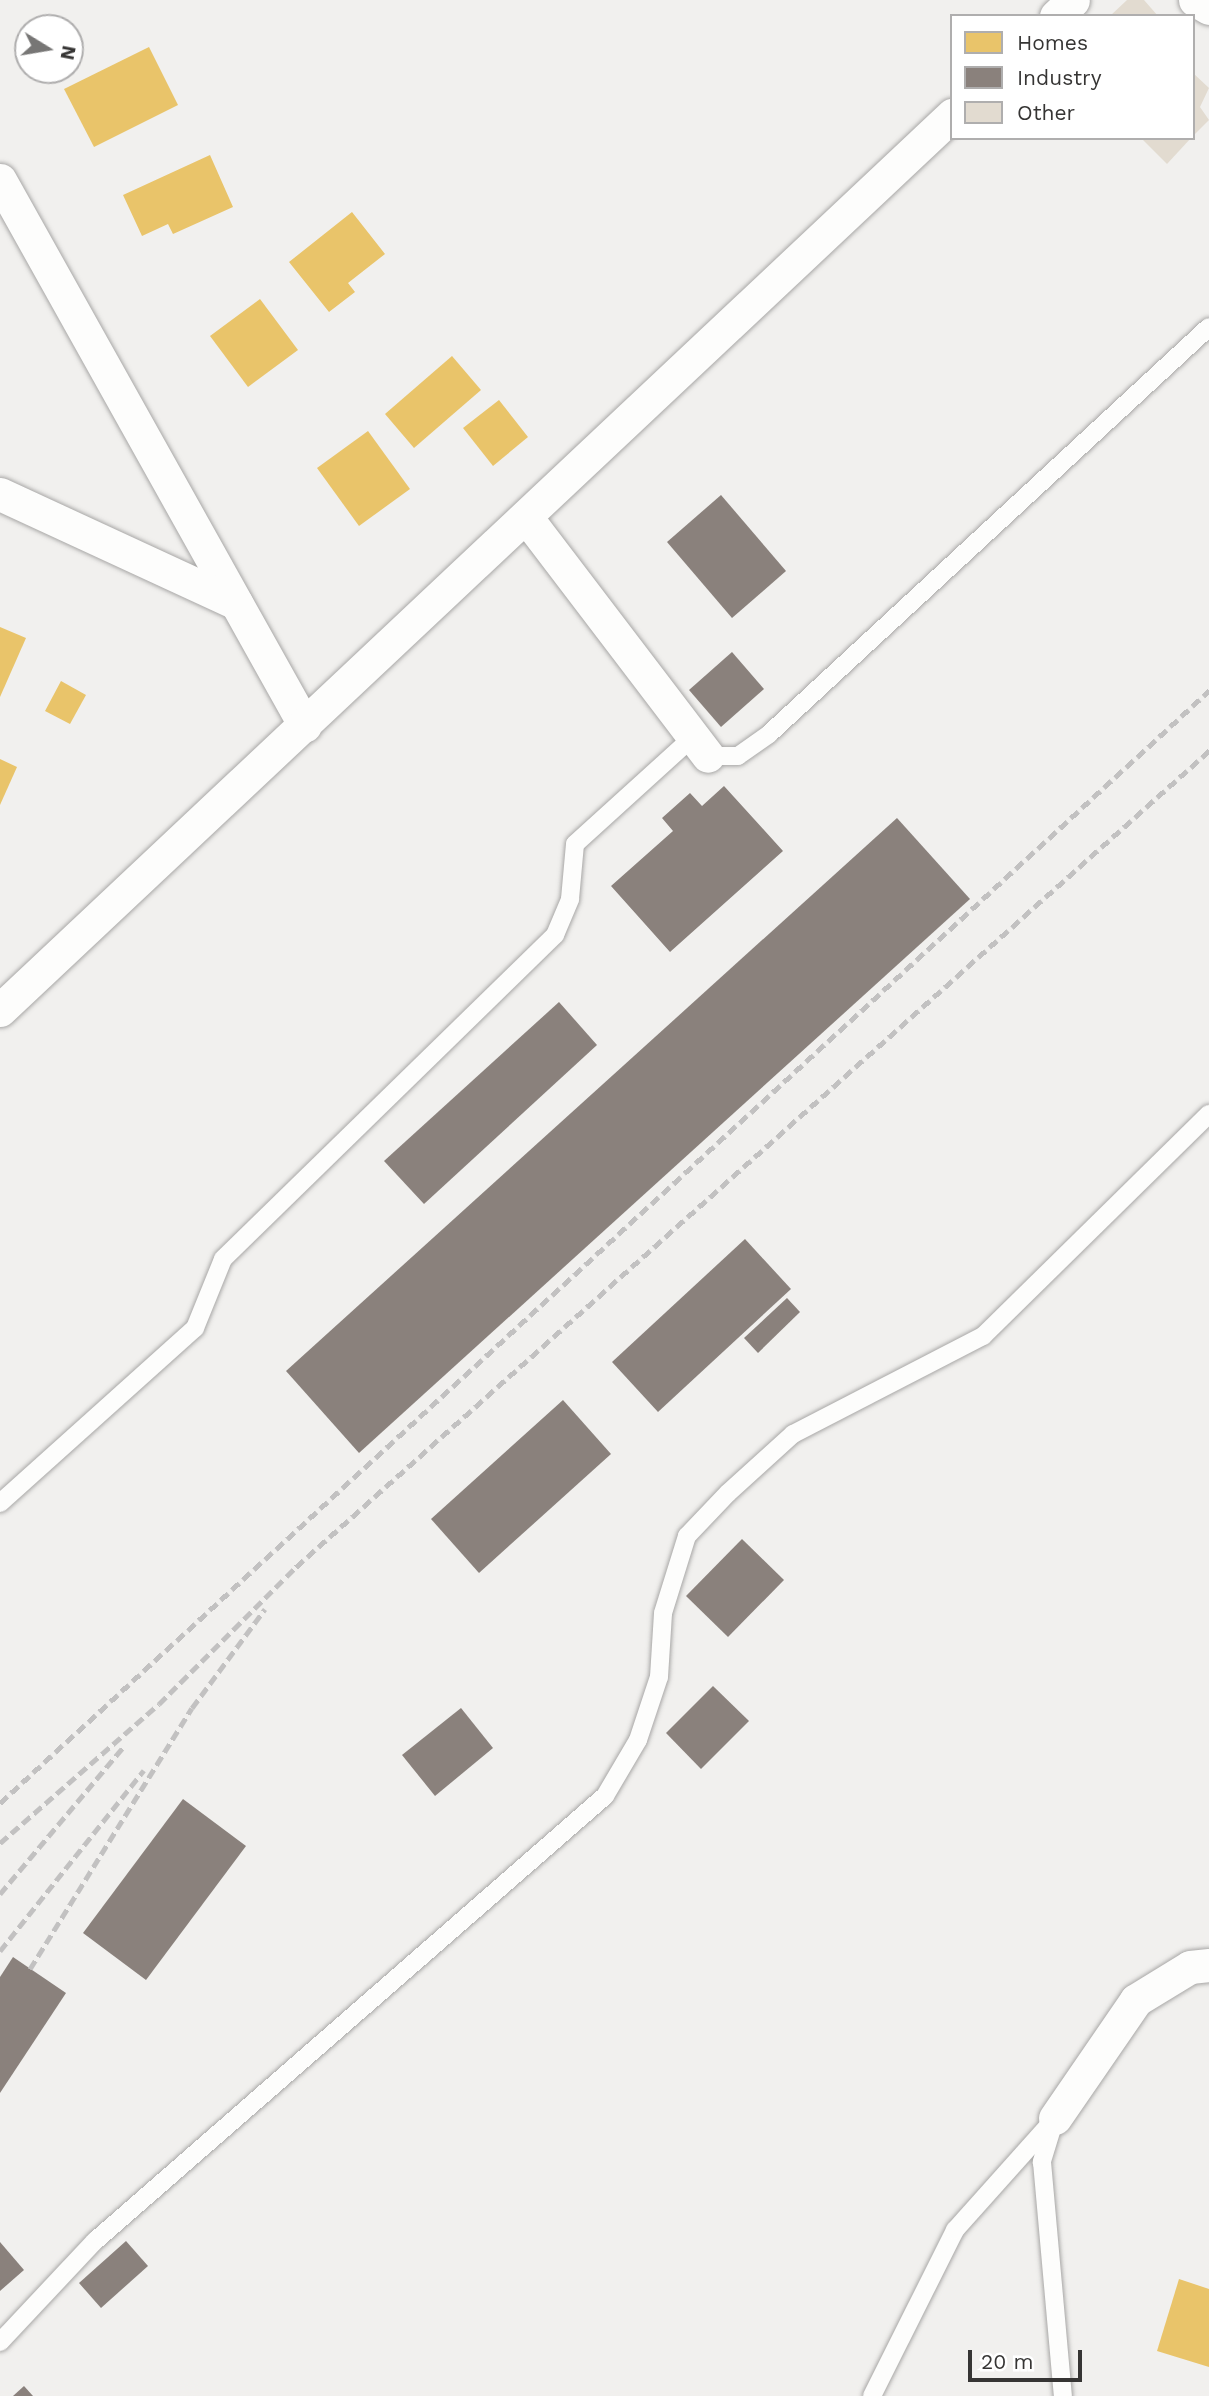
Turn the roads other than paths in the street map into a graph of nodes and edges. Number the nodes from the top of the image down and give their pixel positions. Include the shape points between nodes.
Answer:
1 (1073, 0) edge
2 (1195, 0) edge
3 (1209, 8) edge
4 (1058, 14) edge
5 (950, 117) edge
6 (0, 180) edge
7 (1209, 327) edge
8 (0, 494) edge
9 (526, 517) junction
10 (236, 603) junction
11 (305, 726) junction
12 (701, 746) junction
13 (0, 1010) edge
14 (1209, 1114) edge
15 (0, 1503) edge
16 (1209, 1965) edge
17 (1055, 2118) junction
18 (0, 2342) edge
19 (872, 2396) edge
20 (1063, 2396) edge

1 - 4 street
2 - 3 street
5 - 9 street
6 - 10 street
7 - 12 lane via 769,734 738,756
8 - 10 street
9 - 11 street
9 - 12 street
10 - 11 street
11 - 13 street
12 - 15 lane via 575,844 570,900 555,935 223,1259 195,1328
14 - 18 lane via 984,1336 793,1434 727,1493 687,1536 663,1613 659,1677 638,1740 605,1796 95,2241
16 - 17 street via 1190,1966 1136,2000
17 - 19 lane via 955,2230
17 - 20 lane via 1042,2162

